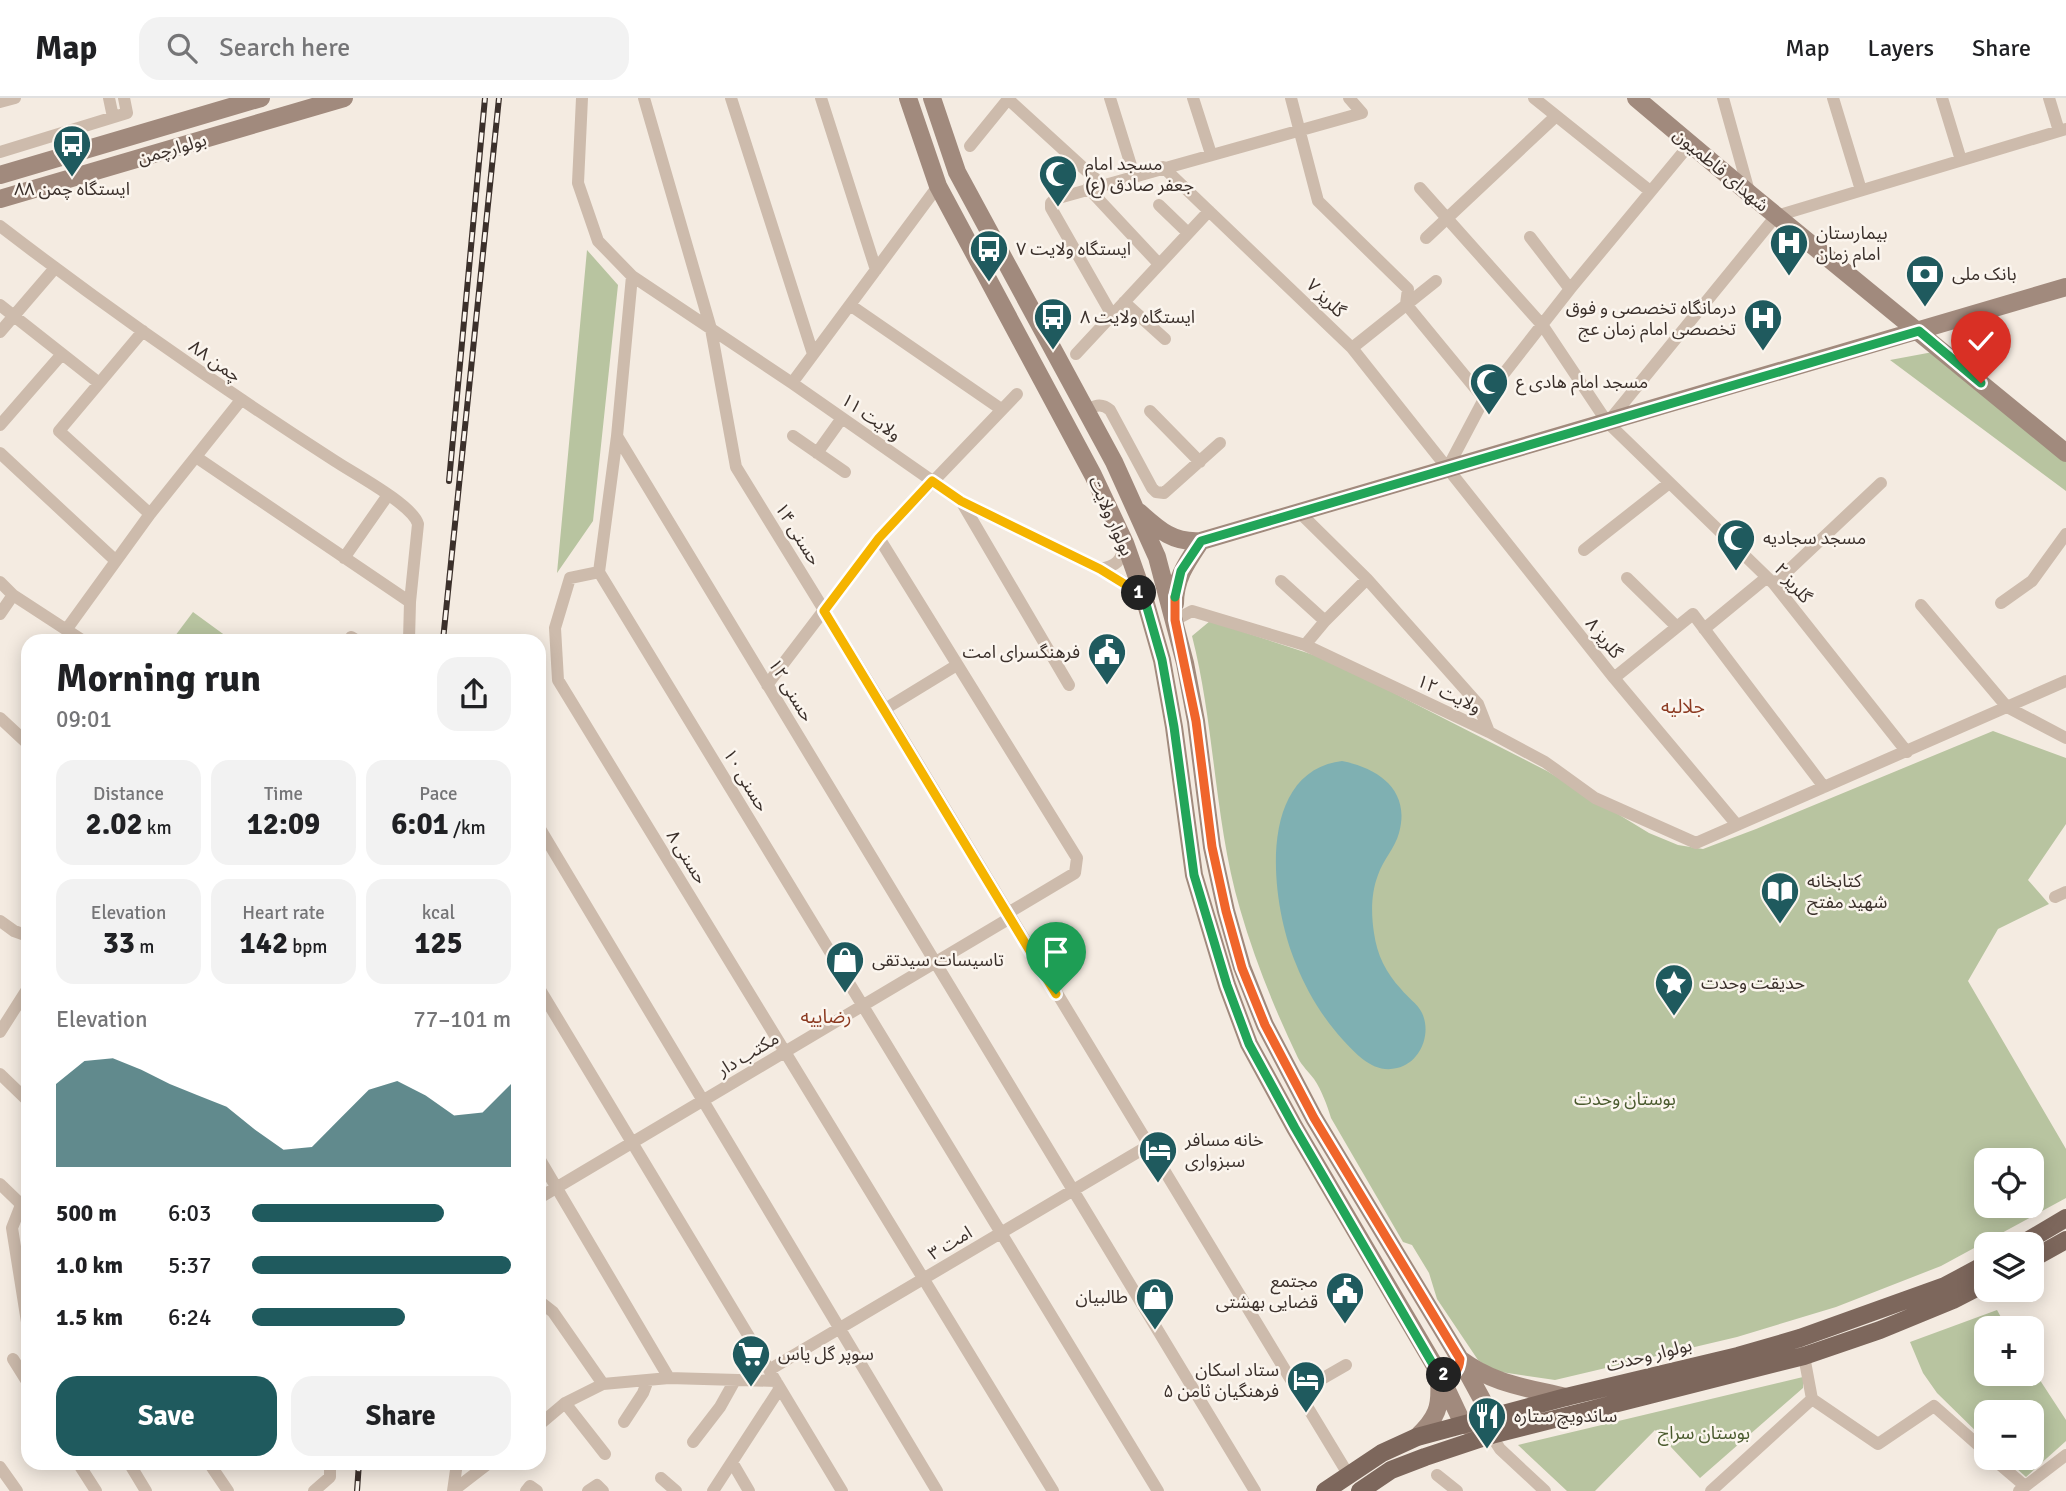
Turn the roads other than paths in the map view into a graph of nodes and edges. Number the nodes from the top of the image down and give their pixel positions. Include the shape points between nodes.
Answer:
1 (15, 98) edge
2 (109, 98) edge
3 (124, 98) edge
4 (261, 98) edge
5 (344, 98) edge
6 (582, 98) edge
7 (644, 98) edge
8 (731, 98) edge
9 (821, 98) edge
10 (908, 98) edge
11 (932, 98) edge
12 (1110, 98) edge
13 (1193, 98) edge
14 (1291, 98) edge
15 (1349, 98) edge
16 (1534, 98) edge
17 (1636, 98) edge
18 (1723, 98) edge
19 (1833, 98) edge
20 (1942, 98) edge
21 (2049, 98) edge
22 (1008, 99) edge
23 (0, 102) edge
24 (1556, 116) junction
25 (113, 117) junction
26 (1299, 130) junction
27 (2062, 130) edge
28 (1690, 144) junction
29 (970, 146) dead end
30 (0, 152) edge
31 (1212, 154) junction
32 (1961, 160) junction
33 (1163, 167) junction
34 (0, 175) edge
35 (1134, 176) junction
36 (938, 186) junction
37 (1095, 186) junction
38 (1420, 188) dead end
39 (1861, 190) junction
40 (1650, 191) junction
41 (1751, 195) junction
42 (0, 199) edge
43 (1159, 205) dead end
44 (1209, 211) junction
45 (1776, 216) junction
46 (1447, 218) junction
47 (0, 226) edge
48 (1188, 233) junction
49 (1530, 237) dead end
50 (1426, 238) dead end
51 (1159, 264) junction
52 (55, 268) junction
53 (876, 270) junction
54 (632, 276) junction
55 (1436, 281) dead end
56 (2066, 287) edge
57 (1570, 289) junction
58 (1124, 302) junction
59 (0, 304) edge
60 (1406, 304) junction
61 (850, 305) junction
62 (14, 316) junction
63 (1112, 316) junction
64 (1542, 326) junction
65 (711, 330) junction
66 (142, 331) junction
67 (1919, 331) junction
68 (0, 332) edge
69 (1165, 339) dead end
70 (1352, 348) junction
71 (62, 354) junction
72 (813, 354) junction
73 (1076, 354) dead end
74 (99, 383) junction
75 (792, 383) junction
76 (1017, 394) dead end
77 (1484, 399) junction
78 (241, 400) junction
79 (1001, 409) junction
80 (1085, 410) junction
81 (1150, 411) dead end
82 (842, 418) junction
83 (1607, 422) junction
84 (0, 425) edge
85 (617, 436) junction
86 (793, 436) dead end
87 (1220, 443) dead end
88 (0, 453) edge
89 (817, 453) junction
90 (2066, 453) edge
91 (196, 457) junction
92 (1200, 462) junction
93 (1447, 469) junction
94 (845, 472) dead end
95 (932, 481) junction
96 (1881, 483) dead end
97 (1668, 484) junction
98 (388, 495) junction
99 (961, 501) junction
100 (1134, 507) junction
101 (1299, 512) junction
102 (150, 514) junction
103 (2066, 534) edge
104 (879, 538) junction
105 (1201, 541) junction
106 (1125, 543) junction
107 (1584, 550) dead end
108 (344, 558) junction
109 (116, 561) junction
110 (1100, 569) junction
111 (599, 572) junction
112 (1626, 578) dead end
113 (1367, 579) junction
114 (1281, 581) dead end
115 (1770, 581) junction
116 (0, 582) edge
117 (13, 596) junction
118 (1144, 597) junction
119 (410, 602) junction
120 (2001, 603) dead end
121 (1921, 605) dead end
122 (824, 611) junction
123 (0, 614) edge
124 (1175, 620) junction
125 (1325, 621) junction
126 (1677, 627) junction
127 (1703, 629) junction
128 (66, 630) junction
129 (72, 634) edge
130 (409, 634) edge
131 (1305, 645) junction
132 (957, 665) junction
133 (1614, 678) junction
134 (2066, 681) edge
135 (767, 685) junction
136 (1069, 685) dead end
137 (2007, 707) junction
138 (885, 709) junction
139 (0, 718) edge
140 (1489, 732) junction
141 (21, 738) edge
142 (2066, 738) edge
143 (1907, 751) junction
144 (1824, 787) junction
145 (1737, 825) junction
146 (546, 839) edge
147 (1009, 916) junction
148 (0, 921) edge
149 (21, 934) edge
150 (935, 962) junction
151 (21, 999) edge
152 (546, 1000) edge
153 (863, 1006) junction
154 (0, 1032) edge
155 (786, 1051) junction
156 (0, 1074) edge
157 (21, 1094) edge
158 (704, 1100) junction
159 (632, 1143) junction
160 (1148, 1146) junction
161 (546, 1169) edge
162 (0, 1184) edge
163 (557, 1187) junction
164 (1073, 1191) junction
165 (546, 1194) edge
166 (21, 1204) edge
167 (21, 1214) edge
168 (2066, 1218) edge
169 (2042, 1232) edge
170 (1001, 1233) junction
171 (2065, 1243) edge
172 (2044, 1253) edge
173 (1974, 1270) edge
174 (925, 1278) junction
175 (21, 1284) edge
176 (1974, 1289) edge
177 (546, 1306) edge
178 (840, 1328) junction
179 (1804, 1356) junction
180 (13, 1359) dead end
181 (1460, 1359) junction
182 (1346, 1364) dead end
183 (21, 1371) edge
184 (1438, 1373) junction
185 (669, 1378) junction
186 (648, 1380) junction
187 (775, 1380) junction
188 (734, 1382) junction
189 (603, 1384) junction
190 (1299, 1392) junction
191 (1566, 1397) junction
192 (1812, 1399) junction
193 (565, 1403) junction
194 (1491, 1416) junction
195 (546, 1418) edge
196 (624, 1422) dead end
197 (1463, 1424) junction
198 (1491, 1435) junction
199 (1418, 1437) junction
200 (1974, 1441) edge
201 (692, 1442) dead end
202 (605, 1454) dead end
203 (2066, 1455) edge
204 (732, 1462) junction
205 (0, 1466) edge
206 (82, 1470) edge
207 (133, 1470) edge
208 (214, 1470) edge
209 (330, 1470) edge
210 (456, 1470) edge
211 (480, 1470) edge
212 (2004, 1470) edge
213 (1348, 1474) junction
214 (1437, 1475) dead end
215 (661, 1478) dead end
216 (2022, 1489) edge
217 (1362, 1490) edge
218 (1713, 1490) edge
219 (18, 1491) edge
220 (96, 1491) edge
221 (146, 1491) edge
222 (228, 1491) edge
223 (314, 1491) edge
224 (454, 1491) edge
225 (526, 1491) edge
226 (537, 1491) edge
227 (588, 1491) edge
228 (603, 1491) edge
229 (676, 1491) edge
230 (713, 1491) edge
231 (749, 1491) edge
232 (842, 1491) edge
233 (937, 1491) edge
234 (1053, 1491) edge
235 (1158, 1491) edge
236 (1255, 1491) edge
237 (1325, 1491) edge
238 (1457, 1491) edge
239 (1545, 1491) edge

1 - 23 street
2 - 25 street
3 - 25 street via 127,113
4 - 34 main road, بولوارچمن
5 - 42 main road, بولوارچمن
6 - 54 street, ولایت ۱۱ via 578,183 598,241
7 - 65 street, حسنی ۱۴
8 - 72 street
9 - 53 street
10 - 36 main road, بولوار ولایت
11 - 80 main road, بولوار ولایت via 957,172
12 - 35 street
13 - 31 street
14 - 26 street
15 - 26 street via 1362,113
16 - 24 street
17 - 28 main road, شهدای فاطمیون
18 - 41 street
19 - 39 street
20 - 32 street
21 - 27 street
22 - 29 street
22 - 37 street
24 - 40 street
24 - 46 street
25 - 30 street
26 - 31 street
26 - 60 street via 1318,201 1408,289
27 - 32 street
28 - 40 street
28 - 41 main road, شهدای فاطمیون
31 - 33 street
32 - 39 street
33 - 35 street
33 - 44 street, گلریز ۷
35 - 37 street
36 - 53 street
36 - 106 main road, بولوار ولایت
37 - 51 street
37 - 63 street via 1055,199 1051,208
38 - 46 street, گلریز ۲
39 - 45 street
40 - 57 street
41 - 45 main road, شهدای فاطمیون
43 - 48 street
44 - 48 street
44 - 70 street, گلریز ۷
45 - 67 main road, شهدای فاطمیون
45 - 83 street
46 - 50 street
46 - 64 street, گلریز ۲
47 - 52 street, چمن ۸۸
48 - 51 street
49 - 57 street
51 - 58 street
52 - 62 street
52 - 66 street, چمن ۸۸
53 - 61 street
54 - 65 street, ولایت ۱۱
54 - 85 street
55 - 60 street
56 - 67 main road
57 - 64 street
58 - 63 street
58 - 69 street
59 - 62 street
60 - 70 street
60 - 77 street
61 - 72 street
61 - 79 street
62 - 68 street
62 - 71 street
63 - 73 street
64 - 77 street
64 - 83 street, گلریز ۲
65 - 75 street, ولایت ۱۱
65 - 122 street, حسنی ۱۴ via 736,467
66 - 74 street
66 - 78 street, چمن ۸۸
67 - 83 main road
67 - 90 main road, شهدای فاطمیون
70 - 93 street, گلریز ۷
71 - 74 street
71 - 84 street
72 - 75 street
74 - 102 street via 59,431
75 - 82 street, ولایت ۱۱
76 - 79 street
77 - 93 street
78 - 91 street
78 - 98 street, چمن ۸۸
79 - 95 street
80 - 92 street via 1099,404 1110,410 1156,492 1164,493
80 - 100 main road, بولوار ولایت
81 - 92 street
82 - 89 street
82 - 95 street, ولایت ۱۱
83 - 93 main road
83 - 97 street, گلریز ۲
85 - 111 street
85 - 135 street, حسنی ۱۲
86 - 89 street
87 - 92 street
88 - 109 street
89 - 94 street
91 - 102 street
91 - 108 street
93 - 101 main road
93 - 133 street, گلریز ۸
95 - 99 street, ولایت ۱۱
95 - 104 street
96 - 115 street
97 - 107 street
97 - 115 street, گلریز ۲
98 - 108 street
98 - 119 street, چمن ۸۸ via 416,516 418,524
99 - 110 street, ولایت ۱۱
99 - 136 street
100 - 105 main road via 1169,535 1184,542
100 - 124 main road, بولوار ولایت via 1157,557
101 - 105 main road
101 - 113 street
102 - 109 street
103 - 120 street via 2032,581
104 - 122 street
104 - 132 street
105 - 124 main road via 1181,571 1175,591
106 - 110 street via 1117,564
106 - 118 main road, بولوار ولایت
108 - 119 street
109 - 128 street
110 - 118 street, ولایت ۱۱
111 - 153 street, حسنی ۱۰
111 - 155 street, حسنی ۸ via 570,578 555,628 558,680
112 - 126 street
113 - 125 street
113 - 140 street via 1478,704
114 - 125 street
115 - 127 street
115 - 143 street, گلریز ۲
116 - 117 street
117 - 123 street
117 - 128 street
118 - 184 main road, بولوار ولایت via 1164,674 1194,875 1244,1033
119 - 130 street
121 - 137 street
122 - 135 street
122 - 138 street, حسنی ۱۴
124 - 131 street, ولایت ۱۲ via 1192,611
124 - 181 main road, بولوار ولایت via 1196,721 1212,847 1251,990 1308,1107
125 - 131 street
126 - 127 street via 1693,614
126 - 133 street
127 - 144 street
128 - 129 street
131 - 140 street, ولایت ۱۲
132 - 138 street
132 - 147 street, مکتب دار via 1077,858 1075,873
133 - 145 street, گلریز ۸
134 - 137 street
135 - 150 street, حسنی ۱۲
137 - 142 street
137 - 143 street
138 - 147 street, حسنی ۱۴
139 - 141 street
140 - 145 street, ولایت ۱۲ via 1545,762 1595,798 1696,843
143 - 144 street
144 - 145 street
146 - 158 street
147 - 150 street, مکتب دار
147 - 160 street, حسنی ۱۴
148 - 149 street
150 - 153 street, مکتب دار
150 - 164 street, حسنی ۱۲
151 - 154 street
152 - 159 street
153 - 155 street, مکتب دار
153 - 170 street, حسنی ۱۰
155 - 158 street, مکتب دار
155 - 174 street, حسنی ۸
156 - 157 street
158 - 159 street, مکتب دار
158 - 178 street
159 - 163 street, مکتب دار
159 - 187 street
160 - 164 street, امت ۳
160 - 190 street, حسنی ۱۴
161 - 163 street
162 - 166 street
163 - 165 street, مکتب دار
163 - 185 street
164 - 170 street, امت ۳
164 - 236 street, حسنی ۱۲
167 - 175 street via 12,1228
168 - 169 main road
170 - 174 street, امت ۳
170 - 235 street, حسنی ۱۰
171 - 172 main road
173 - 191 main road, بولوار وحدت via 1945,1286 1800,1338
174 - 178 street, امت ۳
174 - 234 street, حسنی ۸
176 - 179 main road via 1880,1330
177 - 189 street
178 - 187 street, امت ۳
178 - 233 street
179 - 192 street
179 - 198 main road
180 - 183 street
181 - 184 main road via 1453,1375
181 - 191 main road, بولوار ولایت via 1494,1380
181 - 194 main road, بولوار ولایت
182 - 190 street
184 - 197 main road, بولوار ولایت
184 - 199 main road via 1437,1412
185 - 186 street
185 - 188 street
186 - 189 street
186 - 196 street
187 - 188 street
187 - 204 street, امت ۳
187 - 232 street
188 - 201 street
189 - 193 street
190 - 213 street, حسنی ۱۴
191 - 194 main road, بولوار وحدت
192 - 200 street via 1878,1444 1934,1406
192 - 218 street
193 - 195 street
193 - 202 street
194 - 197 main road, بولوار وحدت
194 - 198 main road, بولوار ولایت
197 - 198 main road
197 - 199 main road, بولوار وحدت
198 - 217 main road via 1391,1470
198 - 239 street via 1500,1450
199 - 213 main road, بولوار وحدت
203 - 216 street
204 - 230 street, امت ۳
204 - 231 street
205 - 219 street
206 - 220 street
207 - 221 street
208 - 222 street
209 - 223 street via 330,1477
210 - 224 street
211 - 224 street
212 - 216 street
213 - 237 main road, بولوار وحدت
214 - 238 street
215 - 229 street
225 - 226 street via 530,1486
227 - 228 street via 597,1485

